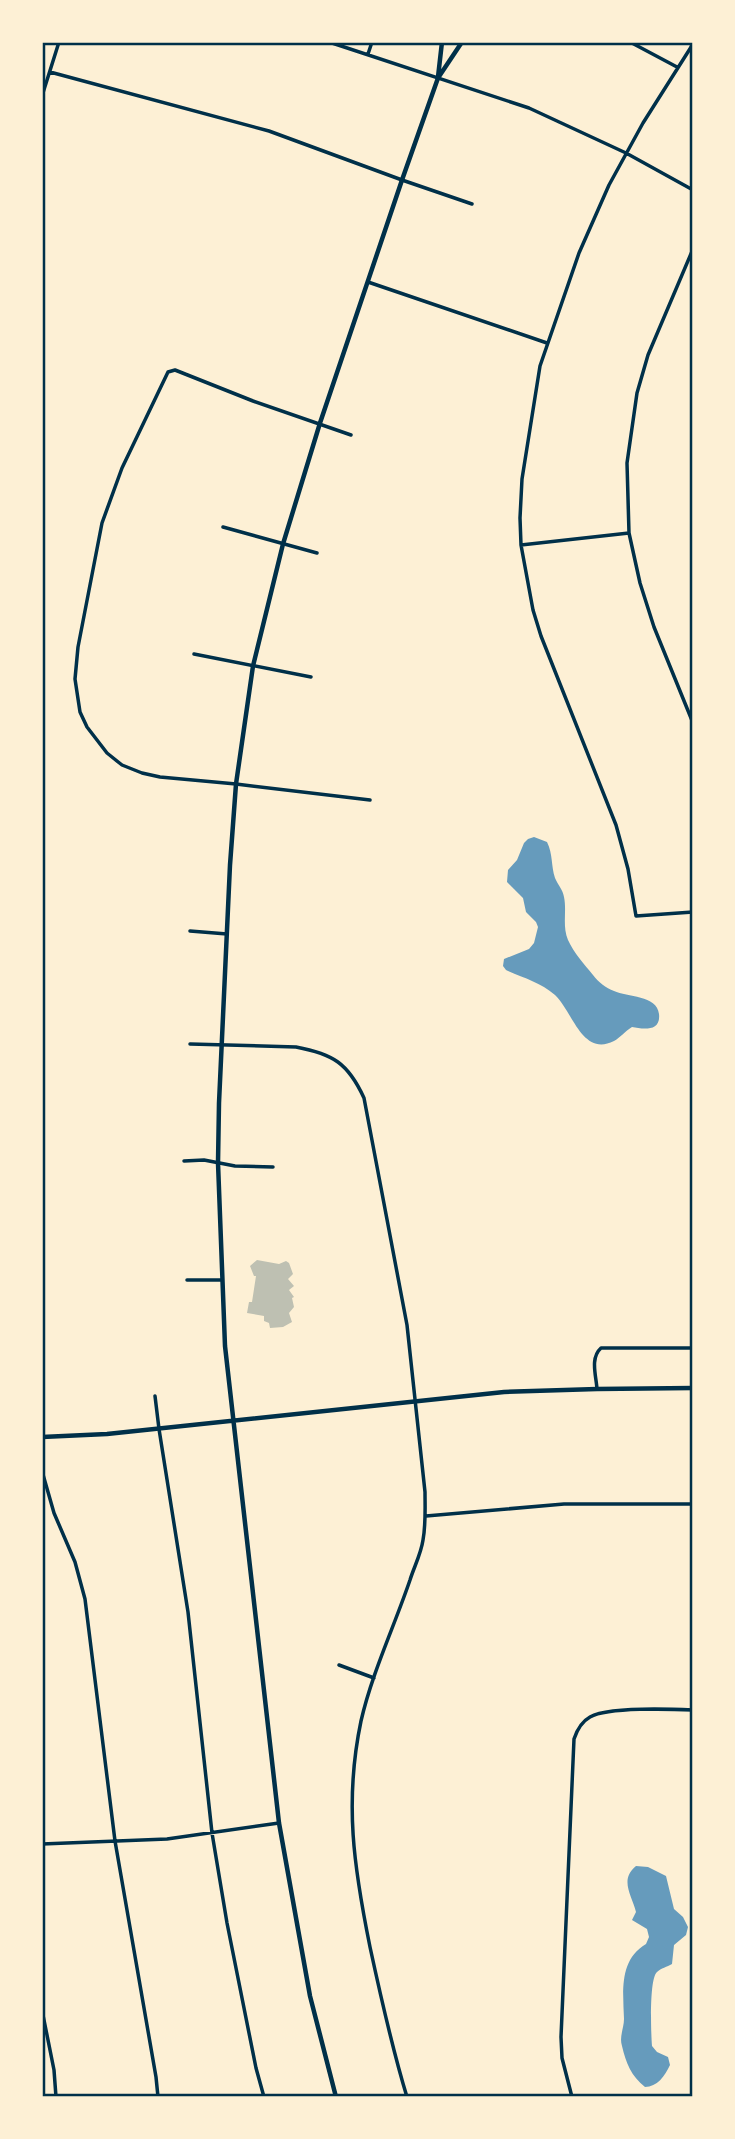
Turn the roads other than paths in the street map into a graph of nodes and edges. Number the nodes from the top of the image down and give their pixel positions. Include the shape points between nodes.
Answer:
1 (59, 42) edge
2 (329, 42) edge
3 (372, 42) edge
4 (442, 42) edge
5 (462, 42) edge
6 (630, 42) edge
7 (693, 44) edge
8 (368, 54) junction
9 (677, 67) junction
10 (50, 72) junction
11 (438, 78) junction
12 (42, 96) edge
13 (626, 153) junction
14 (402, 180) junction
15 (693, 190) edge
16 (472, 204) dead end
17 (693, 249) edge
18 (368, 282) junction
19 (547, 343) junction
20 (320, 423) junction
21 (351, 435) dead end
22 (223, 527) dead end
23 (629, 533) junction
24 (283, 544) junction
25 (521, 545) junction
26 (317, 553) dead end
27 (194, 654) dead end
28 (253, 666) junction
29 (311, 677) dead end
30 (693, 723) edge
31 (236, 783) junction
32 (370, 800) dead end
33 (693, 912) edge
34 (190, 931) dead end
35 (228, 934) junction
36 (190, 1044) dead end
37 (222, 1046) junction
38 (184, 1161) dead end
39 (218, 1163) junction
40 (272, 1167) dead end
41 (187, 1280) dead end
42 (221, 1280) junction
43 (693, 1348) edge
44 (693, 1388) edge
45 (597, 1389) junction
46 (155, 1396) dead end
47 (416, 1401) junction
48 (233, 1420) junction
49 (159, 1429) junction
50 (42, 1437) edge
51 (42, 1471) edge
52 (693, 1504) edge
53 (425, 1516) junction
54 (339, 1665) dead end
55 (374, 1678) junction
56 (693, 1710) edge
57 (279, 1822) junction
58 (212, 1833) junction
59 (115, 1841) junction
60 (42, 1844) edge
61 (42, 2010) edge
62 (56, 2097) edge
63 (158, 2097) edge
64 (264, 2097) edge
65 (336, 2097) edge
66 (407, 2097) edge
67 (572, 2097) edge

1 - 10 street
2 - 8 street
3 - 8 street
4 - 11 street
5 - 11 street
6 - 9 street
7 - 9 street
8 - 11 street
9 - 13 street
10 - 12 street
10 - 14 street via 269,131
11 - 13 street via 529,108
11 - 14 street
13 - 15 street
13 - 19 street via 579,253
14 - 16 street
14 - 18 street
17 - 23 street via 648,355 637,393 626,464
18 - 19 street
18 - 20 street
19 - 25 street via 522,479
20 - 21 street
20 - 24 street
20 - 31 street via 171,370 135,438 102,523 75,679 87,727 107,753 142,773
22 - 24 street
23 - 25 street
23 - 30 street via 654,627
24 - 26 street
24 - 28 street
25 - 33 street via 541,636 616,825 636,916
27 - 28 street
28 - 29 street
28 - 31 street
31 - 32 street
31 - 35 street
34 - 35 street
35 - 37 street
36 - 37 street
37 - 39 street
37 - 47 street via 313,1051 329,1056 356,1080 364,1098 407,1325
38 - 39 street
39 - 40 street
39 - 42 street
41 - 42 street
42 - 48 street
43 - 45 street via 601,1349 594,1360
44 - 45 street
45 - 47 street
46 - 49 street
47 - 48 street
47 - 53 street
48 - 49 street
48 - 57 street
49 - 50 street
49 - 58 street via 188,1612
51 - 59 street via 85,1599
52 - 53 street via 564,1504
53 - 55 street via 423,1543
54 - 55 street
55 - 66 street via 355,1753 351,1828 378,1983
56 - 67 street via 608,1712 590,1717 579,1726 574,1739 561,2037
57 - 58 street
57 - 65 street via 310,1996
58 - 59 street
58 - 64 street
59 - 60 street
59 - 63 street
61 - 62 street

